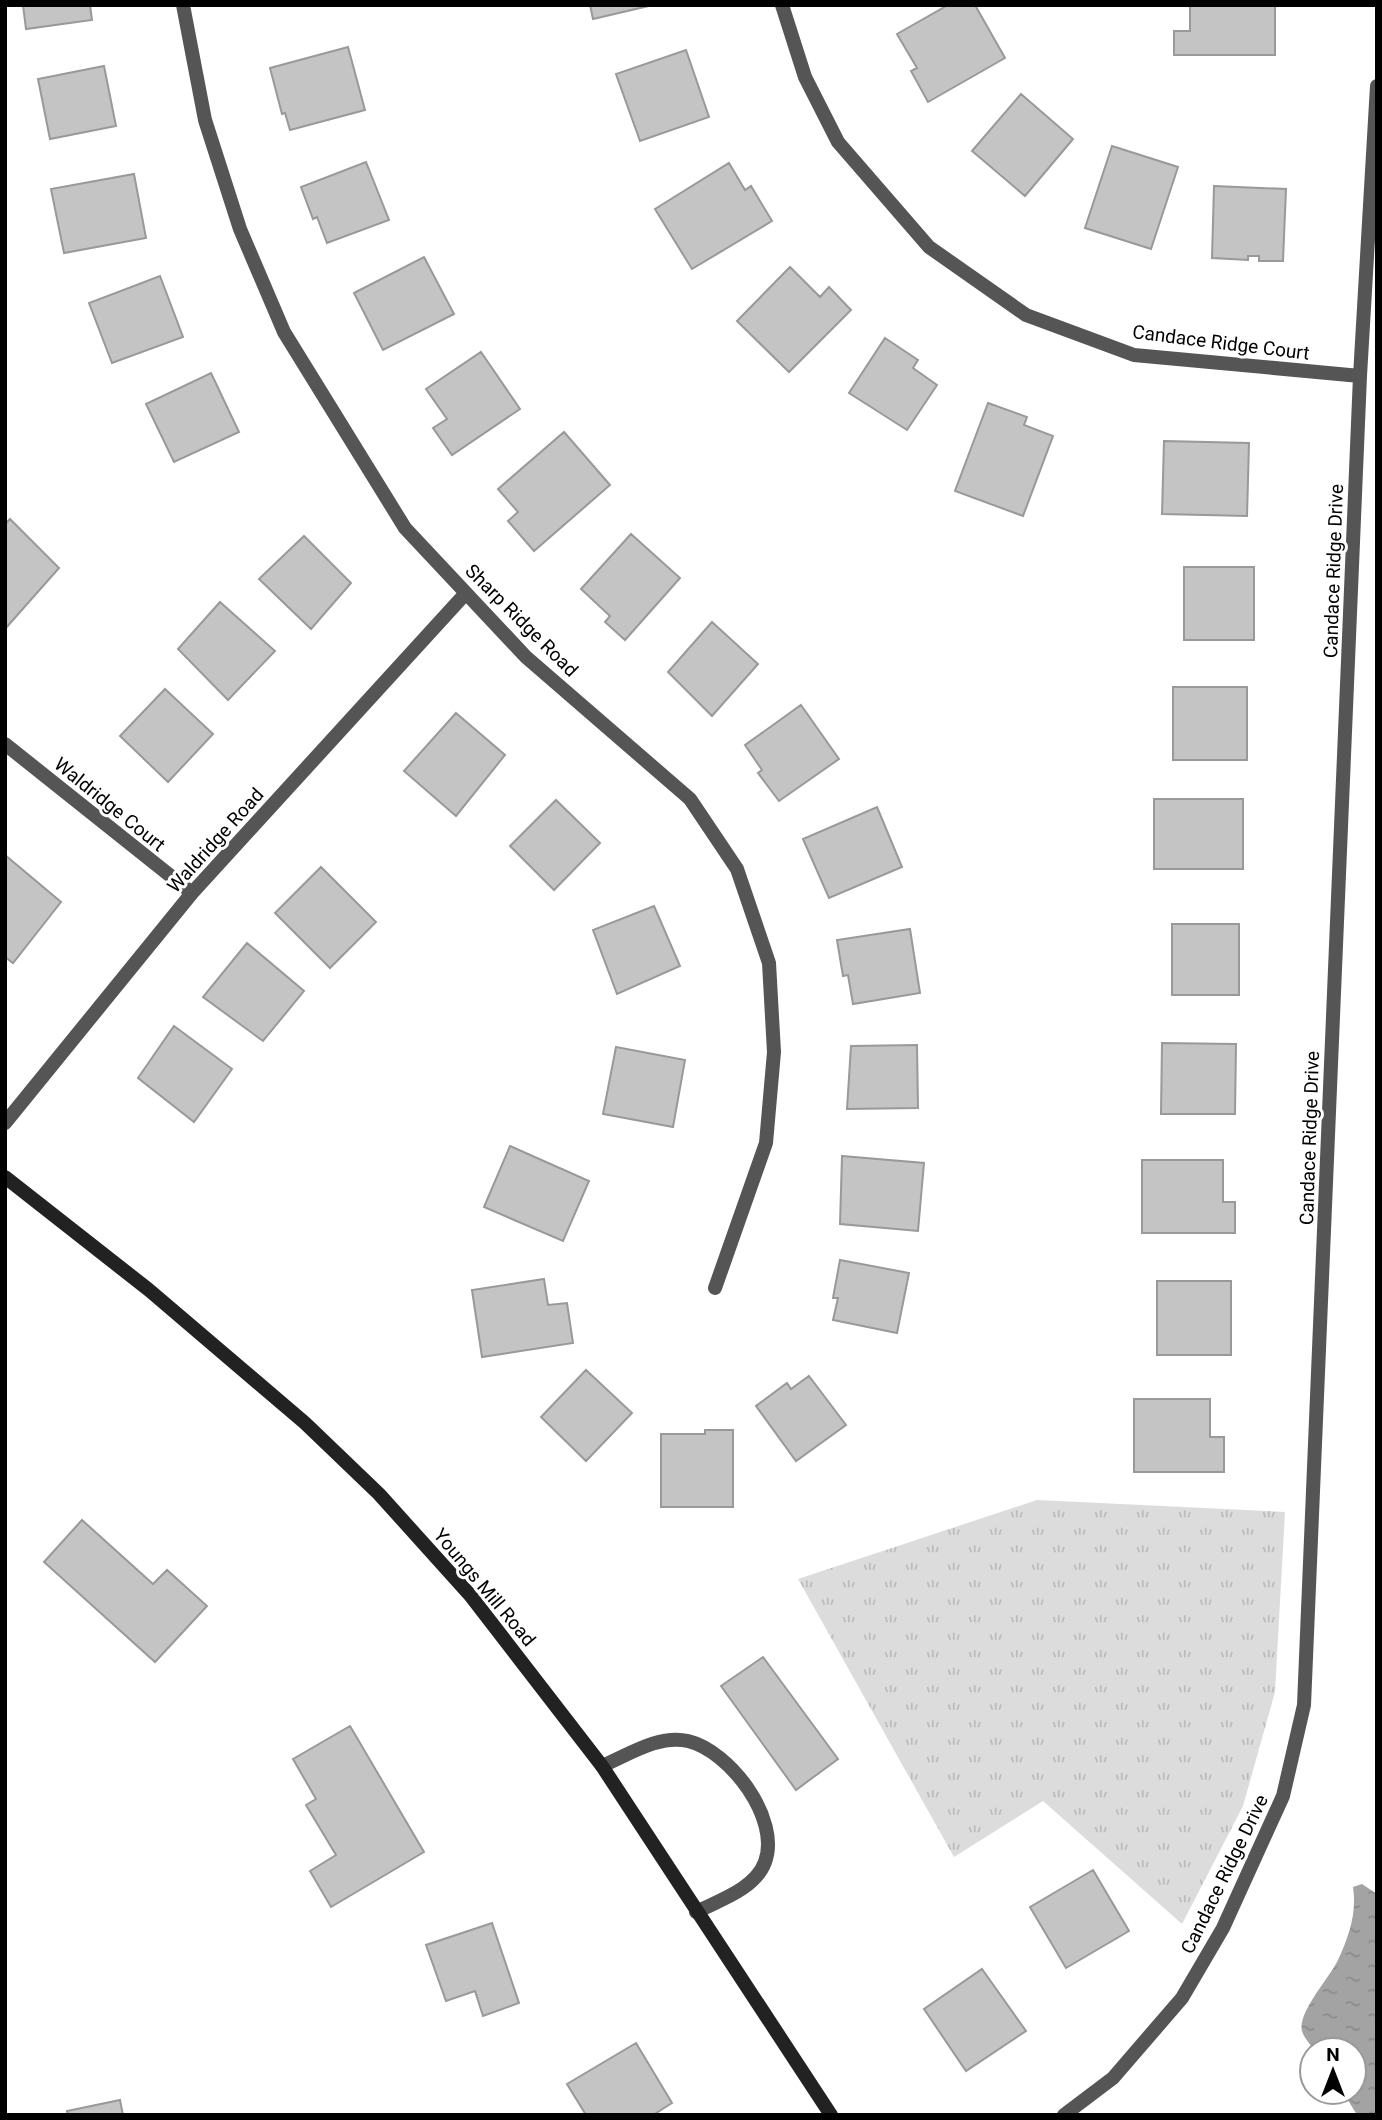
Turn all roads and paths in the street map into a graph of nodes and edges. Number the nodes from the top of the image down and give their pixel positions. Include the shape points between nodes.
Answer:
1 (183, 5) edge
2 (782, 5) edge
3 (1377, 86) edge
4 (1360, 376) junction
5 (466, 593) junction
6 (5, 744) edge
7 (192, 893) junction
8 (5, 1124) edge
9 (5, 1177) edge
10 (715, 1288) dead end
11 (602, 1766) junction
12 (696, 1912) junction
13 (831, 2115) edge
14 (1064, 2115) edge

1 - 5 street, Sharp Ridge Road via 205,120 240,229 284,332 405,528
2 - 4 street, Candace Ridge Court via 805,77 838,142 929,247 1026,314 1134,355
3 - 4 street, Candace Ridge Drive
4 - 14 street, Candace Ridge Drive via 1304,1705 1283,1797 1223,1928 1189,1986 1113,2078
5 - 7 street, Waldridge Road
5 - 10 street, Sharp Ridge Road via 526,657 690,799 737,869 769,963 774,1052 766,1143
6 - 7 street, Waldridge Court
7 - 8 street, Waldridge Road
9 - 11 street, Youngs Mill Road via 149,1290 305,1423 379,1494 470,1595
11 - 12 street, Youngs Mill Road
11 - 12 street via 661,1741 688,1741 713,1752 754,1796 769,1831 765,1863 742,1890
12 - 13 street, Youngs Mill Road

